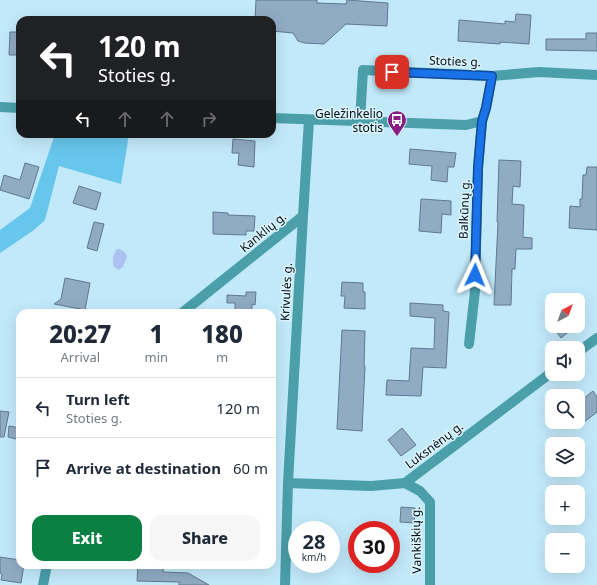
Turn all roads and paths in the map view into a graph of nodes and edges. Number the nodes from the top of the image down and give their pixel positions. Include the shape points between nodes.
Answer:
1 (597, 75) edge
2 (492, 76) junction
3 (0, 106) edge
4 (16, 108) edge
5 (276, 118) edge
6 (309, 120) junction
7 (360, 121) junction
8 (482, 121) junction
9 (303, 216) junction
10 (187, 309) edge
11 (597, 338) edge
12 (469, 344) dead end
13 (585, 347) edge
14 (545, 377) edge
15 (288, 483) junction
16 (405, 483) junction
17 (46, 569) edge
18 (43, 585) edge
19 (285, 585) edge
20 (430, 585) edge

1 - 2 street, Stoties g. via 539,72
2 - 7 street, Stoties g. via 363,70
2 - 8 street, Balkūnų g.
3 - 4 street
5 - 6 street
6 - 7 street
6 - 9 street, Kanklių g.
7 - 8 street via 466,126
8 - 12 street, Balkūnų g. via 478,168 475,290
9 - 10 street, Kanklių g.
9 - 15 street, Krivulės g.
11 - 13 street
14 - 16 street, Luksnėnų g.
15 - 16 street, Luksnėnų g. via 371,486
15 - 19 street, Krivulės g.
16 - 20 street, Vankiškių g. via 420,491 430,502
17 - 18 street

